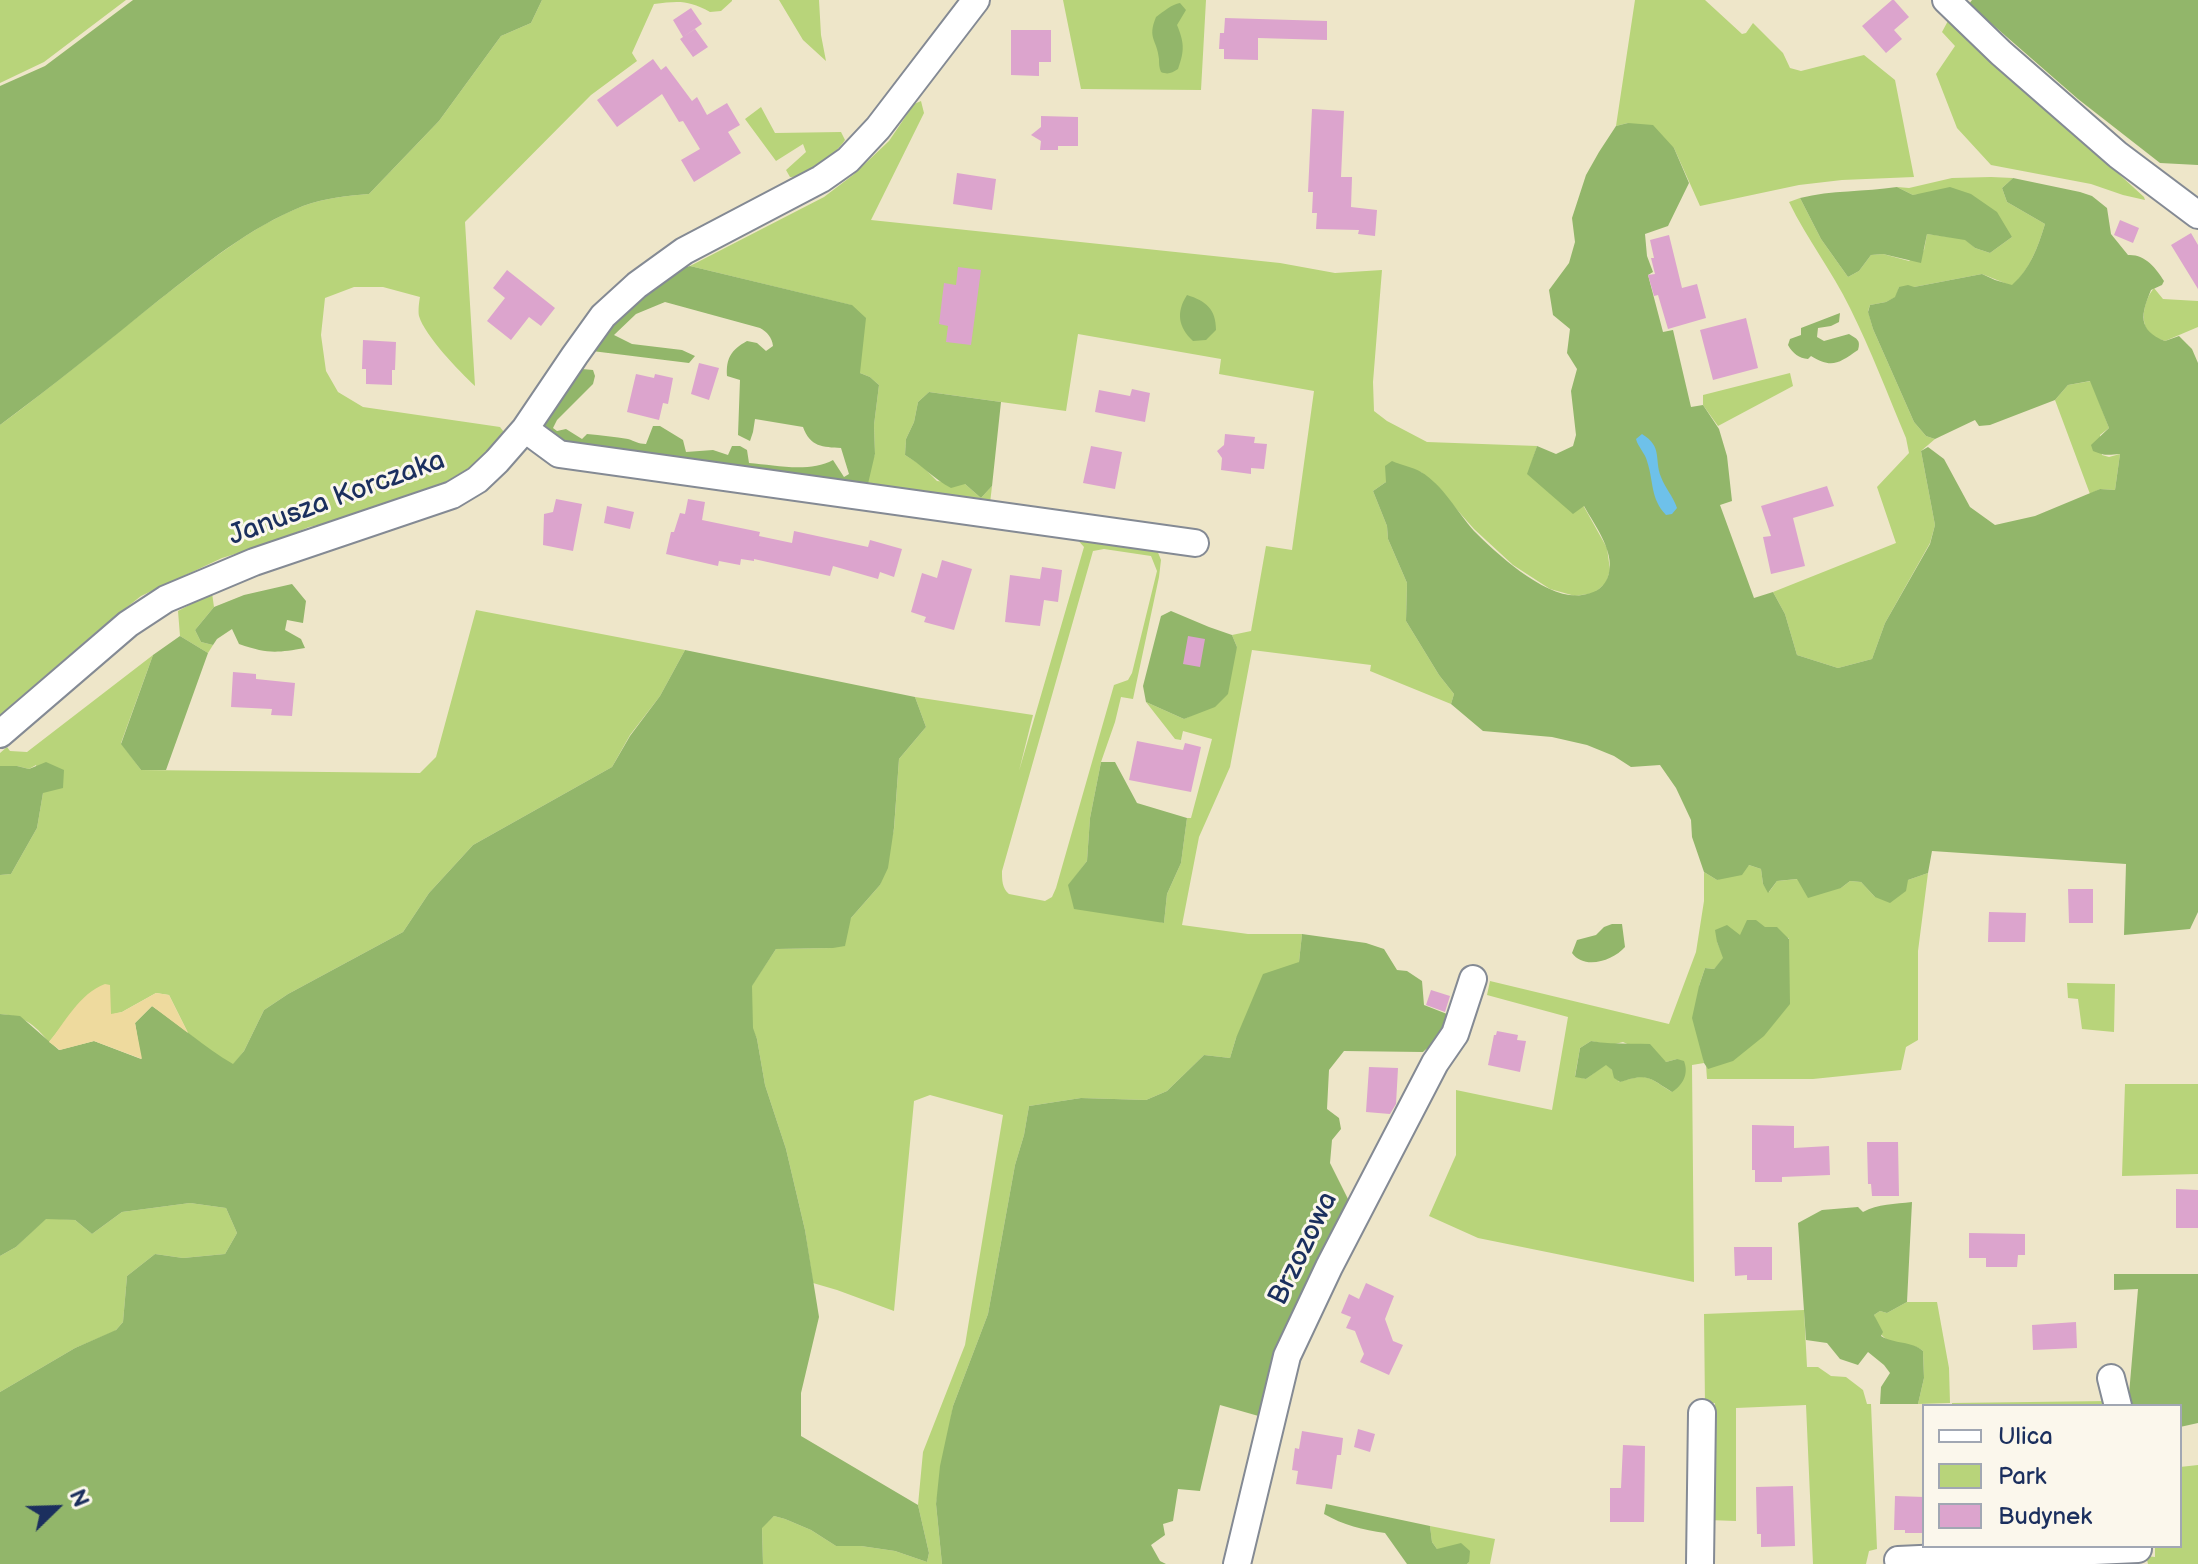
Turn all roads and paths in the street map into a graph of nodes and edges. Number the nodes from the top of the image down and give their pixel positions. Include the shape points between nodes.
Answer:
1 (976, 0) edge
2 (1946, 0) edge
3 (2198, 215) edge
4 (525, 429) junction
5 (1195, 543) dead end
6 (0, 734) edge
7 (1473, 979) dead end
8 (2111, 1378) dead end
9 (2118, 1404) edge
10 (1702, 1413) dead end
11 (2138, 1553) edge
12 (1898, 1560) dead end
13 (1237, 1564) edge
14 (1700, 1564) edge

1 - 4 street, Janusza Korczaka via 848,160 684,251 603,316
2 - 3 street via 2118,155
4 - 5 street via 559,454
4 - 6 street, Janusza Korczaka via 477,480 452,495 254,562 166,599 128,624
7 - 13 street, Brzozowa via 1455,1034 1435,1063 1287,1356
8 - 9 street
10 - 14 street
11 - 12 street

